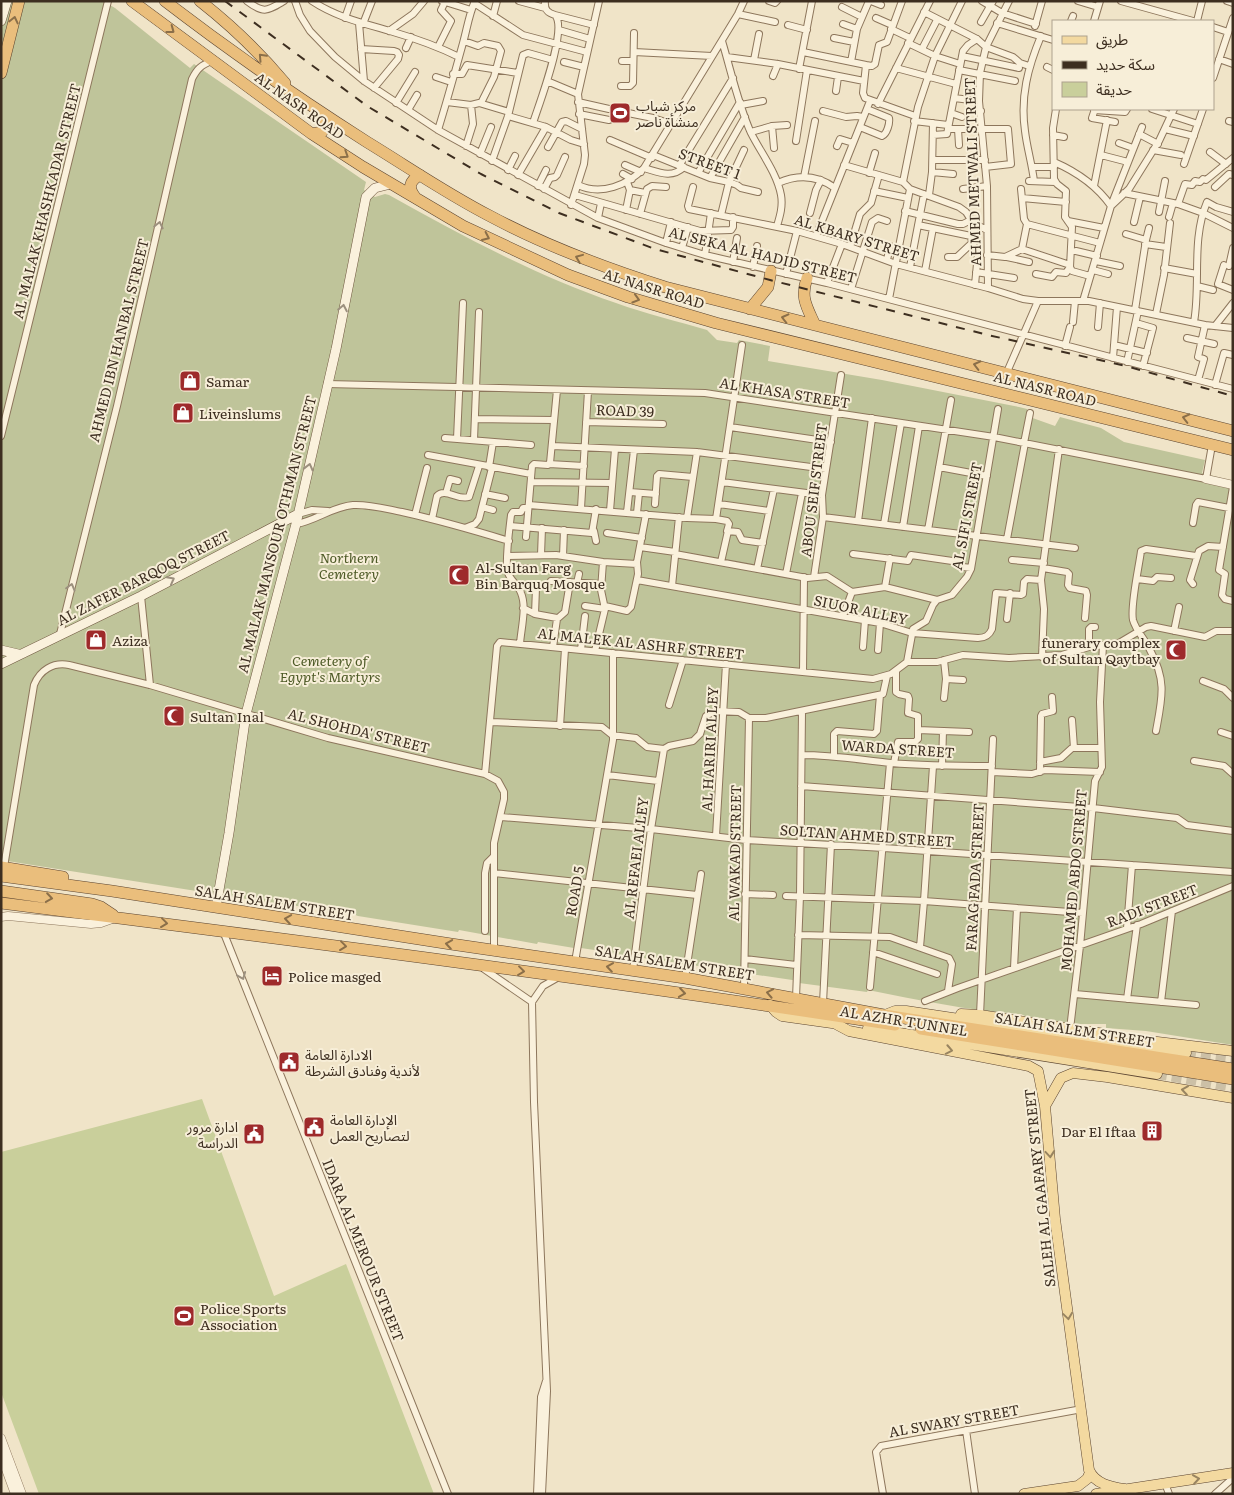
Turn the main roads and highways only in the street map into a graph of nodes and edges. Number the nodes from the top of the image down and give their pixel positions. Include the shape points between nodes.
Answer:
1 (7, 1) edge
2 (19, 1) edge
3 (132, 1) edge
4 (165, 1) edge
5 (200, 1) edge
6 (1, 21) edge
7 (1, 73) edge
8 (294, 94) junction
9 (314, 107) junction
10 (312, 134) junction
11 (420, 175) junction
12 (391, 184) junction
13 (416, 197) junction
14 (771, 271) road end
15 (807, 278) road end
16 (750, 309) junction
17 (815, 326) junction
18 (869, 339) junction
19 (902, 346) junction
20 (872, 361) junction
21 (906, 368) junction
22 (1233, 430) edge
23 (1233, 450) edge
24 (297, 519) junction
25 (1, 650) edge
26 (18, 654) junction
27 (1, 664) edge
28 (2, 870) edge
29 (1, 891) edge
30 (1, 903) edge
31 (216, 907) junction
32 (116, 917) junction
33 (770, 1005) junction
34 (884, 1015) junction
35 (946, 1018) junction
36 (834, 1023) junction
37 (1233, 1051) edge
38 (1186, 1053) tunnel mouth
39 (1233, 1069) edge
40 (1157, 1074) tunnel mouth
41 (1233, 1079) edge
42 (1233, 1098) edge
43 (1045, 1106) junction
44 (1090, 1473) junction
45 (1233, 1473) edge
46 (1125, 1489) junction
47 (1044, 1492) edge
48 (1024, 1494) edge
49 (1096, 1494) edge

1 - 6 main road
7 -> 2 highway
3 -> 10 highway, AL NASR ROAD
4 - 8 highway, AL NASR ROAD
8 -> 5 highway via 249,43
8 - 9 highway, AL NASR ROAD
9 - 10 highway via 325,125 322,132
9 - 11 highway, AL NASR ROAD
10 -> 12 highway, AL NASR ROAD
11 - 13 highway via 410,185
16 -> 11 highway, AL NASR ROAD via 665,287 584,260 489,216
12 - 13 highway, AL NASR ROAD
24 -> 12 main road, AL MALAK MANSOUR OTHMAN STREET via 336,349 366,197 375,188
13 -> 20 highway, AL NASR ROAD via 463,226 520,253 628,297
14 - 16 highway via 768,287
15 - 17 highway via 803,296
17 -> 16 highway, AL NASR ROAD
17 - 18 highway, AL NASR ROAD
18 - 19 highway, AL NASR ROAD
18 - 20 highway via 878,348 878,356
19 - 21 highway via 897,352 897,359
22 -> 19 highway, AL NASR ROAD
20 - 21 highway, AL NASR ROAD
21 - 23 highway, AL NASR ROAD
26 -> 24 main road, AL ZAFER BARQOQ STREET
24 - 31 main road, AL MALAK MANSOUR OTHMAN STREET via 246,714
25 - 26 main road
26 - 27 main road, AL ZAFER BARQOQ STREET
28 - 31 highway, SALAH SALEM STREET via 97,883 112,891
29 -> 32 highway via 92,904
30 - 32 highway, SALAH SALEM STREET
34 -> 31 highway, SALAH SALEM STREET via 685,978
32 -> 33 highway, SALAH SALEM STREET
33 - 36 main road, AL AZHR TUNNEL via 782,1016
33 - 41 highway, SALAH SALEM STREET
34 - 35 main road, AL AZHR TUNNEL via 900,1011
34 - 39 highway, SALAH SALEM STREET
35 - 37 main road via 959,1014 980,1015
35 - 38 main road, AL AZHR TUNNEL
36 - 40 main road, AL AZHR TUNNEL
36 -> 43 main road, SALEH AL GAAFARY STREET via 849,1031 1033,1067 1039,1073
42 -> 43 main road via 1073,1073 1061,1078
43 -> 44 main road, SALEH AL GAAFARY STREET via 1055,1219
44 - 46 main road via 1105,1484
44 - 47 main road via 1078,1486
46 -> 45 main road
46 - 49 main road
47 - 48 main road

